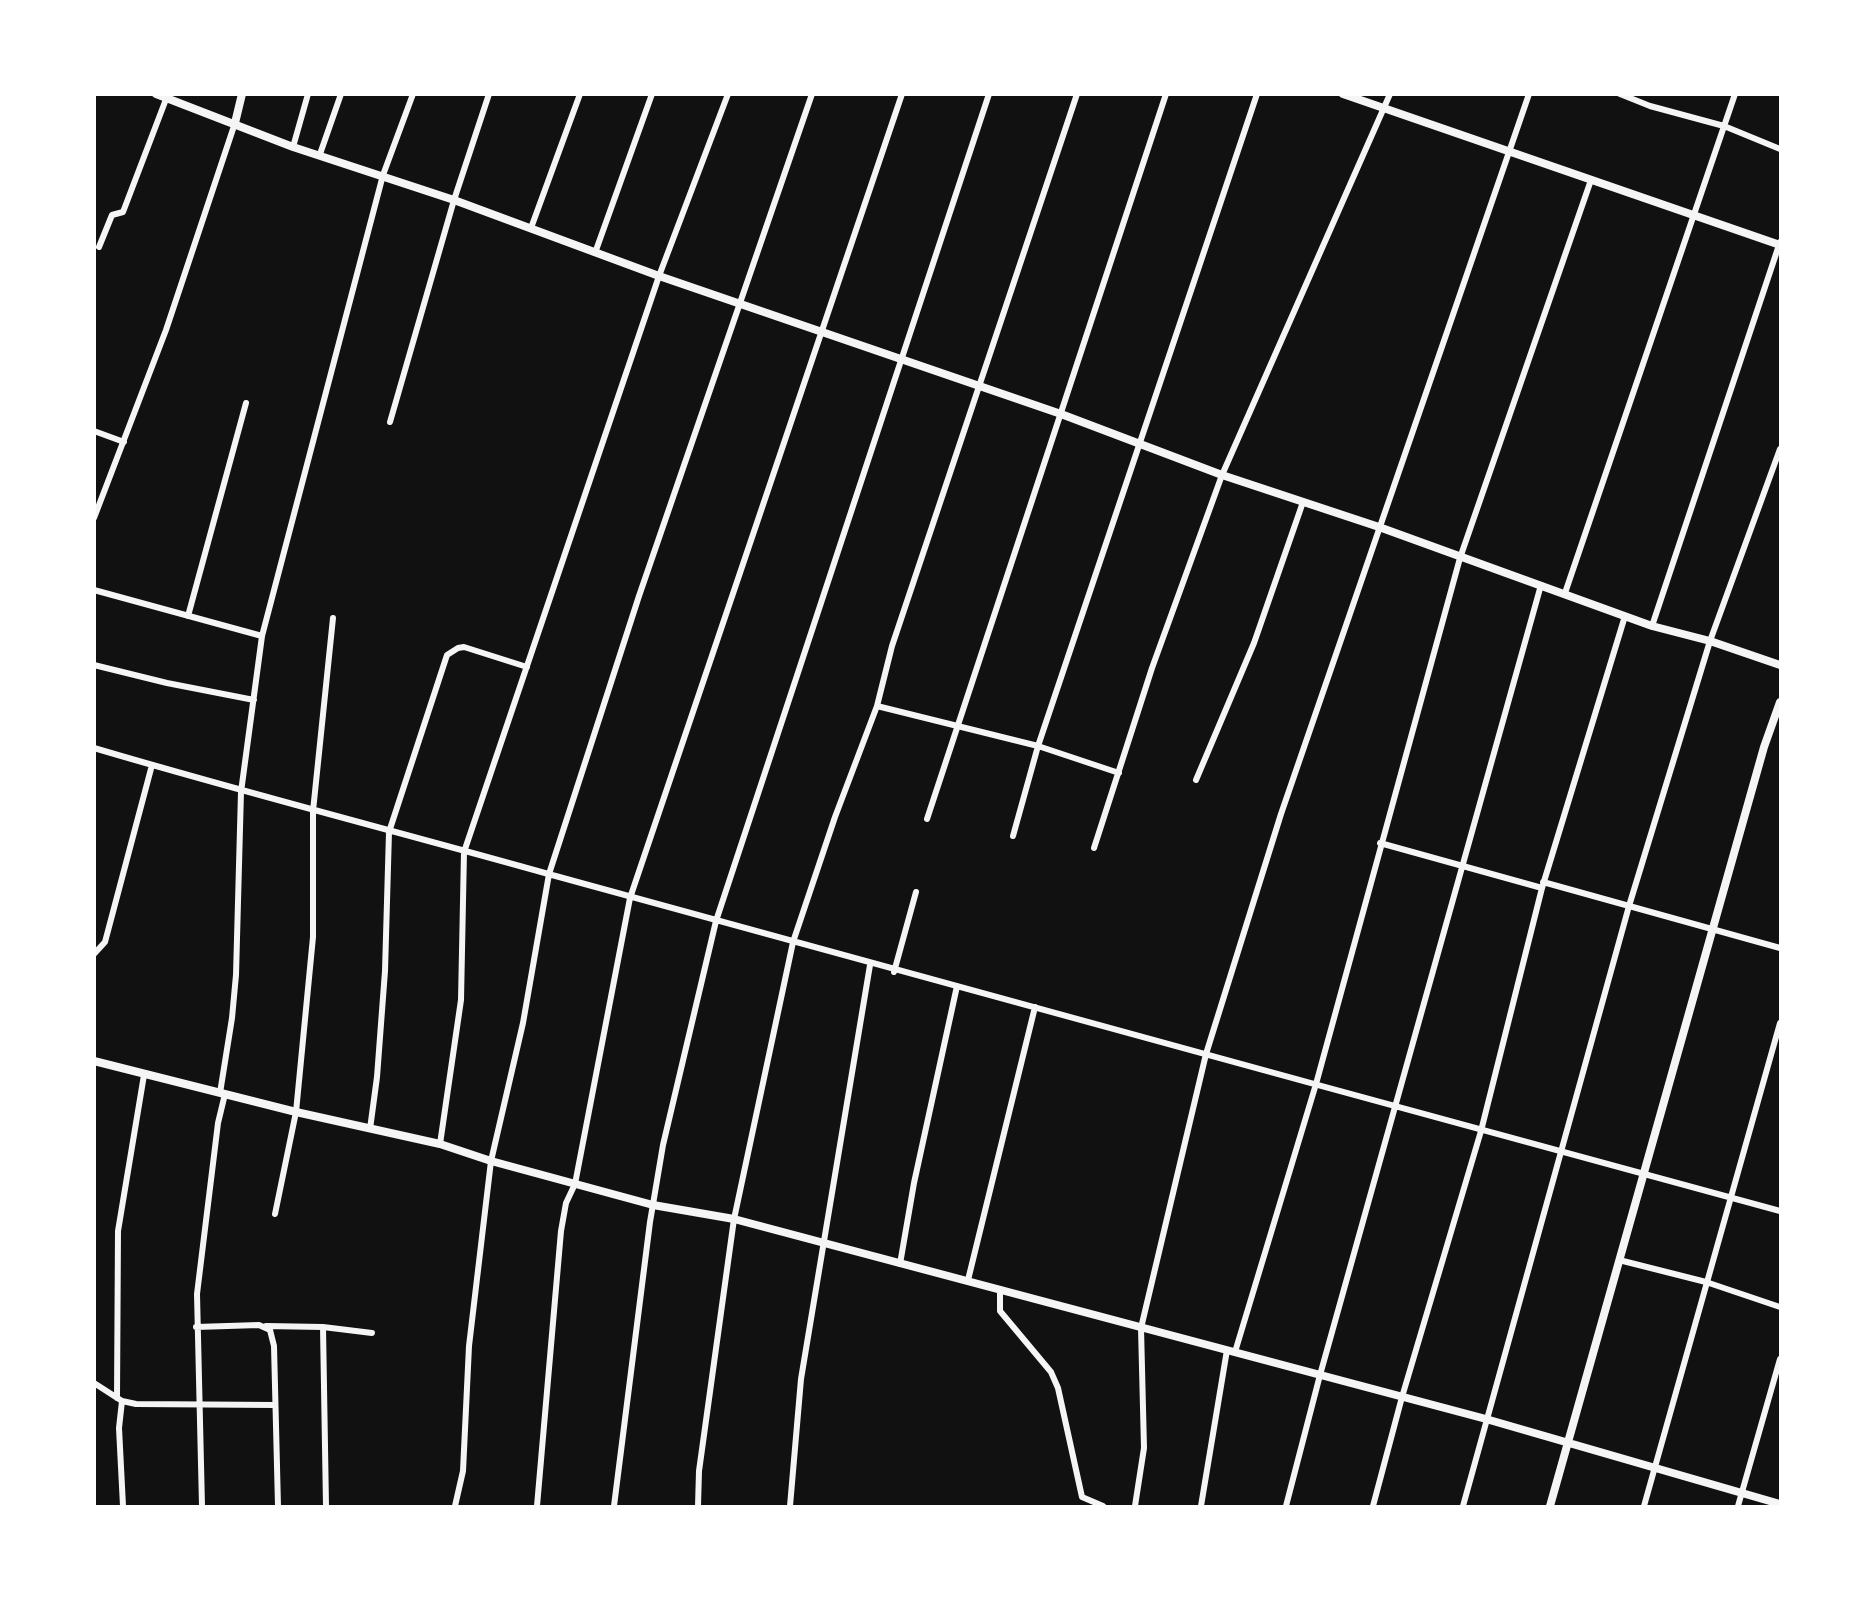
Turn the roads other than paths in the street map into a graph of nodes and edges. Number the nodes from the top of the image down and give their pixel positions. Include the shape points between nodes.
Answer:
1 (156, 94) edge
2 (242, 94) edge
3 (308, 94) edge
4 (341, 94) edge
5 (413, 94) edge
6 (489, 94) edge
7 (580, 94) edge
8 (651, 94) edge
9 (728, 94) edge
10 (812, 94) edge
11 (902, 94) edge
12 (989, 94) edge
13 (1077, 94) edge
14 (1166, 94) edge
15 (1257, 94) edge
16 (1343, 94) edge
17 (1390, 94) edge
18 (1529, 94) edge
19 (1620, 94) edge
20 (1736, 94) edge
21 (167, 96) edge
22 (1384, 109) junction
23 (235, 123) junction
24 (1724, 126) junction
25 (293, 147) junction
26 (1780, 149) edge
27 (1509, 152) junction
28 (320, 154) junction
29 (383, 176) junction
30 (1591, 180) junction
31 (454, 200) junction
32 (1693, 215) junction
33 (531, 228) junction
34 (1780, 244) edge
35 (99, 247) dead end
36 (595, 253) junction
37 (659, 276) junction
38 (739, 304) junction
39 (821, 332) junction
40 (900, 359) junction
41 (980, 386) junction
42 (246, 403) dead end
43 (1061, 414) junction
44 (390, 422) dead end
45 (94, 431) edge
46 (124, 442) junction
47 (1140, 444) junction
48 (1780, 452) edge
49 (1222, 475) junction
50 (1303, 502) junction
51 (95, 516) edge
52 (1378, 527) junction
53 (1460, 558) junction
54 (1541, 585) junction
55 (94, 590) edge
56 (1565, 593) junction
57 (188, 616) junction
58 (1625, 616) junction
59 (333, 618) dead end
60 (1653, 626) junction
61 (262, 636) junction
62 (1710, 641) junction
63 (94, 665) edge
64 (1780, 665) edge
65 (527, 667) junction
66 (254, 700) junction
67 (1780, 702) edge
68 (877, 706) junction
69 (959, 724) junction
70 (1038, 746) junction
71 (94, 748) edge
72 (153, 765) junction
73 (1119, 773) junction
74 (1196, 780) dead end
75 (241, 792) junction
76 (313, 812) junction
77 (927, 819) dead end
78 (389, 832) junction
79 (1014, 836) dead end
80 (1380, 843) junction
81 (1094, 848) dead end
82 (464, 852) junction
83 (1462, 866) junction
84 (549, 874) junction
85 (1543, 885) junction
86 (916, 892) dead end
87 (630, 898) junction
88 (1629, 906) junction
89 (716, 921) junction
90 (1712, 929) junction
91 (793, 942) junction
92 (1780, 948) edge
93 (94, 954) edge
94 (870, 965) junction
95 (894, 972) junction
96 (957, 986) junction
97 (1035, 1008) junction
98 (1780, 1023) edge
99 (1206, 1054) junction
100 (94, 1061) edge
101 (144, 1075) junction
102 (1316, 1084) junction
103 (222, 1094) junction
104 (1396, 1106) junction
105 (296, 1112) junction
106 (370, 1129) junction
107 (1481, 1131) junction
108 (440, 1144) junction
109 (1560, 1151) junction
110 (491, 1161) junction
111 (1643, 1173) junction
112 (575, 1184) junction
113 (1730, 1197) junction
114 (653, 1205) junction
115 (1780, 1211) edge
116 (275, 1214) dead end
117 (734, 1219) junction
118 (823, 1243) junction
119 (1619, 1260) junction
120 (900, 1264) junction
121 (968, 1280) junction
122 (1706, 1282) junction
123 (1000, 1289) junction
124 (1780, 1307) edge
125 (265, 1326) junction
126 (196, 1327) junction
127 (323, 1327) junction
128 (1141, 1328) junction
129 (372, 1333) dead end
130 (1231, 1351) junction
131 (1780, 1359) edge
132 (1320, 1375) junction
133 (94, 1383) edge
134 (1402, 1397) junction
135 (120, 1399) junction
136 (276, 1405) junction
137 (198, 1407) junction
138 (1486, 1419) junction
139 (1568, 1442) junction
140 (1655, 1467) junction
141 (1742, 1492) junction
142 (1780, 1504) edge
143 (123, 1506) edge
144 (202, 1506) edge
145 (278, 1506) edge
146 (326, 1506) edge
147 (455, 1506) edge
148 (537, 1506) edge
149 (614, 1506) edge
150 (698, 1506) edge
151 (790, 1506) edge
152 (1103, 1506) edge
153 (1135, 1506) edge
154 (1201, 1506) edge
155 (1286, 1506) edge
156 (1373, 1506) edge
157 (1462, 1506) edge
158 (1550, 1506) edge
159 (1644, 1506) edge
160 (1738, 1506) edge

1 - 21 street
2 - 23 street
3 - 25 street
4 - 28 street
5 - 29 street
6 - 31 street
7 - 33 street
8 - 36 street
9 - 37 street
10 - 38 street
11 - 39 street
12 - 40 street
13 - 41 street
14 - 43 street
15 - 47 street
16 - 22 street
17 - 22 street
18 - 27 street
19 - 24 street
20 - 24 street
21 - 23 street
21 - 35 street via 123,212 112,215
22 - 27 street
22 - 49 street
23 - 25 street
23 - 46 street
24 - 26 street
24 - 32 street
25 - 28 street
27 - 30 street
27 - 52 street
28 - 29 street
29 - 31 street
29 - 61 street
30 - 32 street
30 - 53 street
31 - 33 street
31 - 44 street
32 - 34 street
32 - 56 street
33 - 36 street
34 - 60 street
36 - 37 street
37 - 38 street
37 - 65 street
38 - 39 street
38 - 84 street
39 - 40 street
39 - 87 street
40 - 41 street
40 - 89 street
41 - 43 street
41 - 68 street via 892,646
42 - 57 street
43 - 47 street
43 - 69 street
45 - 46 street
46 - 51 street
47 - 49 street
47 - 70 street
48 - 62 street
49 - 50 street
49 - 73 street via 1152,668
50 - 52 street
50 - 74 street via 1254,643
52 - 53 street
52 - 99 street via 1277,825
53 - 54 street
53 - 80 street
54 - 56 street
54 - 83 street
55 - 57 street
56 - 58 street
57 - 61 street
58 - 60 street
58 - 85 street
59 - 76 street
60 - 62 street
61 - 66 street
62 - 64 street
62 - 88 street
63 - 66 street
65 - 78 street via 464,647 447,655
65 - 82 street
66 - 75 street
67 - 90 street
68 - 69 street
68 - 91 street
69 - 70 street
69 - 77 street
70 - 73 street
70 - 79 street
71 - 72 street
72 - 75 street
72 - 93 street via 105,942
73 - 81 street
75 - 76 street
75 - 103 street via 236,975
76 - 78 street
76 - 105 street via 313,938
78 - 82 street
78 - 106 street via 385,971
80 - 83 street
80 - 102 street
82 - 84 street
82 - 108 street via 461,1000
83 - 85 street
83 - 104 street
84 - 87 street
84 - 110 street via 523,1023
85 - 88 street
85 - 107 street
86 - 95 street
87 - 89 street
87 - 112 street
88 - 90 street
88 - 109 street
89 - 91 street
89 - 114 street via 663,1145
90 - 92 street
90 - 111 street
91 - 94 street
91 - 117 street
94 - 95 street
94 - 118 street
95 - 96 street
96 - 97 street
96 - 120 street
97 - 99 street
97 - 121 street
98 - 113 street
99 - 102 street
99 - 128 street
100 - 101 street
101 - 103 street
101 - 135 street via 118,1231
102 - 104 street
102 - 130 street
103 - 105 street
103 - 126 street via 199,1267
104 - 107 street
104 - 132 street
105 - 106 street
105 - 116 street
106 - 108 street
107 - 109 street
107 - 134 street
108 - 110 street
109 - 111 street
109 - 138 street
110 - 112 street
110 - 147 street via 469,1346 462,1471
111 - 113 street
111 - 119 street
112 - 114 street
112 - 148 street via 566,1203 561,1231
113 - 115 street
113 - 122 street
114 - 117 street
114 - 149 street
117 - 118 street
117 - 150 street via 699,1471
118 - 120 street
118 - 151 street via 801,1379
119 - 122 street
119 - 139 street
120 - 121 street
121 - 123 street
122 - 124 street
122 - 140 street
123 - 128 street
123 - 152 street via 1000,1311 1051,1372 1058,1388 1082,1497
125 - 126 street
125 - 127 street
125 - 136 street via 273,1340
126 - 137 street
127 - 129 street
127 - 146 street
128 - 130 street
128 - 153 street via 1144,1448
130 - 132 street
130 - 154 street
131 - 141 street
132 - 134 street
132 - 155 street
133 - 135 street
134 - 138 street
134 - 156 street
135 - 137 street via 136,1404
135 - 143 street
136 - 137 street
136 - 145 street
137 - 144 street
138 - 139 street
138 - 157 street
139 - 140 street
139 - 158 street
140 - 141 street
140 - 159 street
141 - 142 street
141 - 160 street

